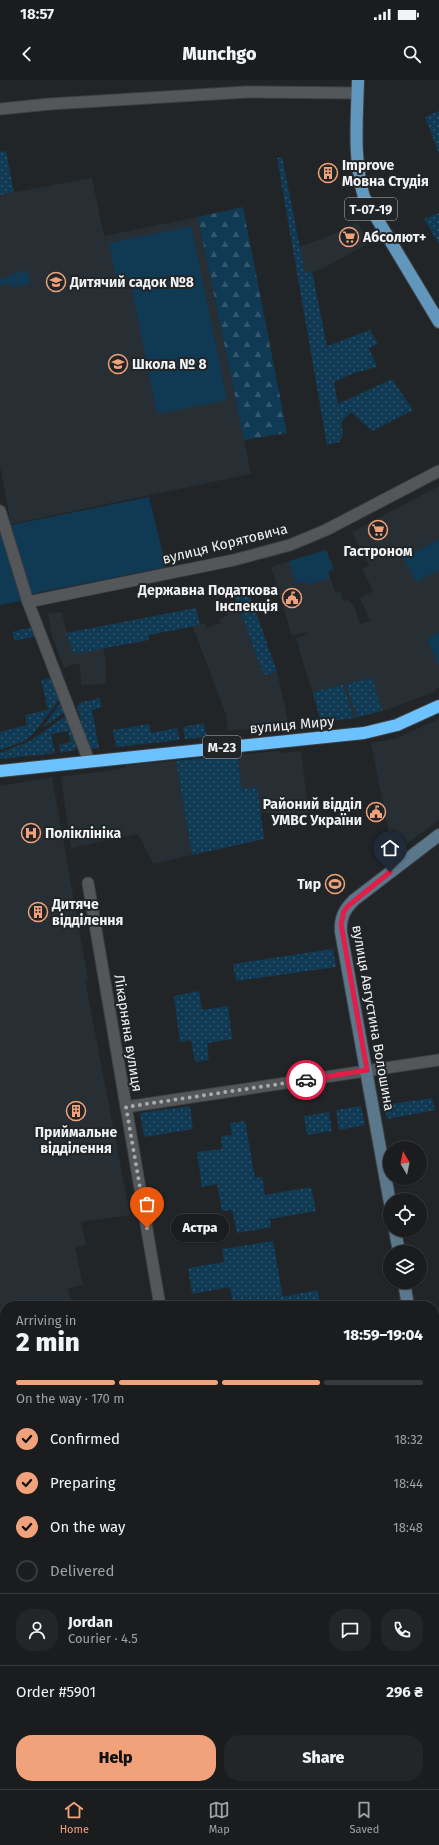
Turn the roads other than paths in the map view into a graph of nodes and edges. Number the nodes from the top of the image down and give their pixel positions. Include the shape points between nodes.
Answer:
1 (358, 80) edge
2 (358, 93) junction
3 (0, 109) edge
4 (439, 322) edge
5 (439, 471) edge
6 (0, 511) edge
7 (28, 602) junction
8 (439, 706) edge
9 (89, 761) junction
10 (0, 771) edge
11 (439, 835) edge
12 (88, 883) dead end
13 (439, 1060) edge
14 (367, 1070) junction
15 (126, 1107) junction
16 (388, 1193) edge
17 (405, 1289) edge
18 (159, 1301) edge
19 (407, 1301) edge

1 - 2 main road, Т-07-19
2 - 3 street via 246,92
2 - 4 main road, Т-07-19 via 357,154 364,197
5 - 7 street, вулиця Корятовича via 326,530 290,545 234,560
6 - 7 street
7 - 9 street
8 - 9 highway, вулиця Миру / М-23 via 397,725 364,733
9 - 10 highway, вулиця Миру / М-23
11 - 14 street, вулиця Августина Волошина via 354,900 341,918 341,932
12 - 15 street, Лікарняна вулиця
13 - 14 street
14 - 15 street
14 - 16 street, вулиця Августина Волошина
15 - 18 street, Лікарняна вулиця
17 - 19 street

